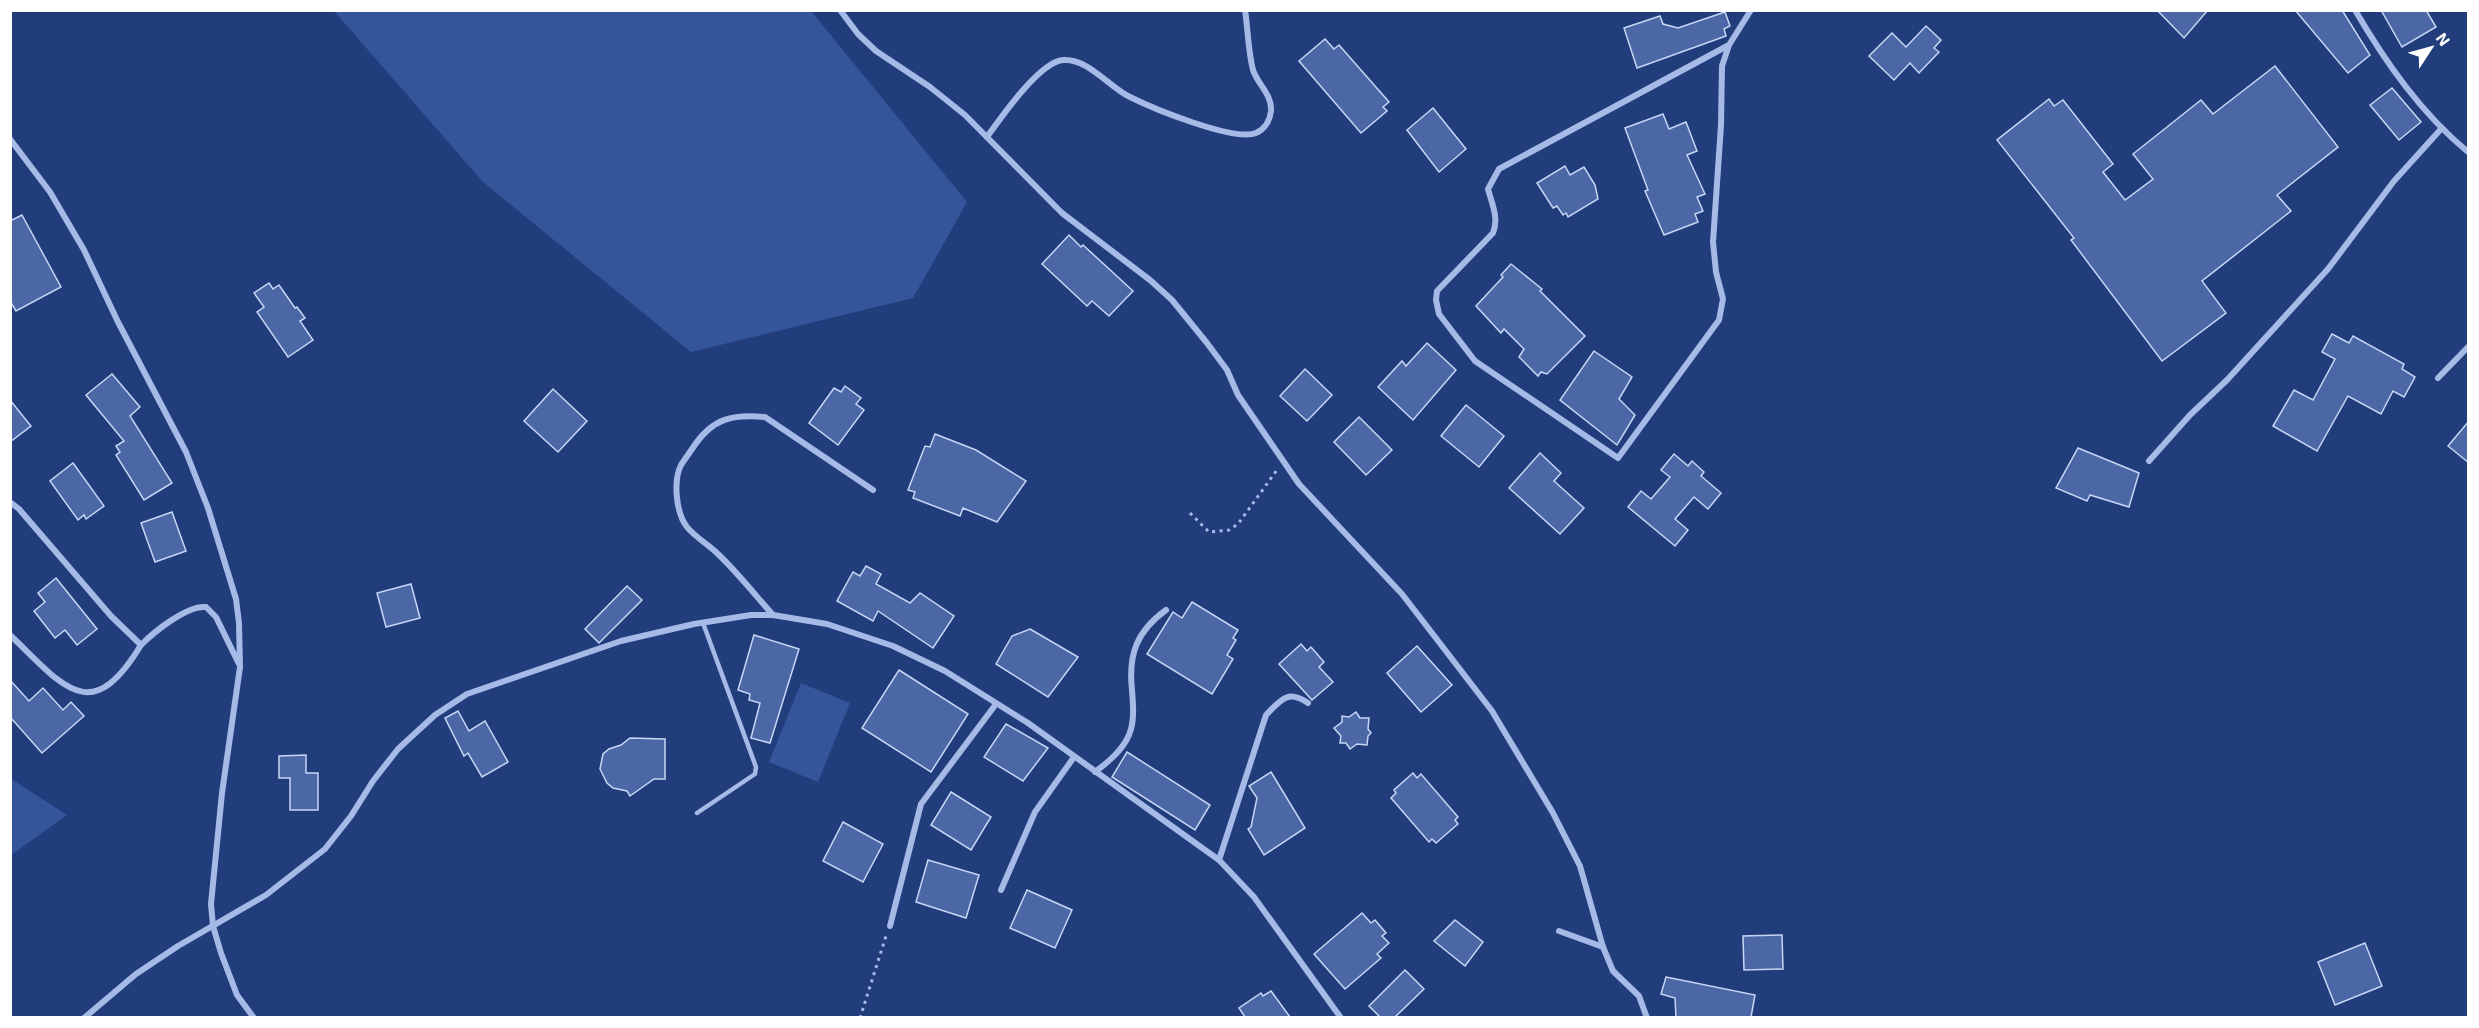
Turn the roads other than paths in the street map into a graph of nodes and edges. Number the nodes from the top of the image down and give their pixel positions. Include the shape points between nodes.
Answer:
1 (840, 10) edge
2 (1245, 10) edge
3 (1751, 10) edge
4 (2355, 10) edge
5 (1729, 45) junction
6 (2441, 129) junction
7 (987, 137) junction
8 (10, 139) edge
9 (2469, 152) edge
10 (2469, 347) edge
11 (2438, 378) dead end
12 (2149, 461) dead end
13 (873, 490) dead end
14 (10, 502) edge
15 (1166, 610) dead end
16 (773, 615) junction
17 (703, 623) junction
18 (10, 635) edge
19 (141, 645) junction
20 (240, 667) junction
21 (1308, 703) dead end
22 (996, 704) junction
23 (1074, 757) junction
24 (1095, 772) junction
25 (697, 813) dead end
26 (1219, 860) junction
27 (1001, 890) dead end
28 (213, 926) junction
29 (890, 926) road end
30 (1559, 931) dead end
31 (1603, 947) junction
32 (84, 1017) edge
33 (254, 1017) edge
34 (1341, 1017) edge
35 (1647, 1017) edge

1 - 7 street via 876,51 930,87
2 - 7 street via 1254,70 1268,93 1271,108 1270,119 1256,134 1198,125 1128,97 1094,72 1063,60 1055,62 1020,93
3 - 5 street
4 - 6 street via 2375,45
5 - 5 street via 1499,168 1488,189 1495,215 1493,233 1437,291 1439,314 1475,362 1618,458 1714,330 1723,309 1713,242 1722,66
6 - 9 street
6 - 12 street via 2394,181 2328,269
7 - 31 street via 1062,213 1172,300 1227,370 1238,395 1299,484 1402,594 1492,711 1580,866
8 - 20 street via 50,192 84,250 186,452 236,599
10 - 11 street
13 - 16 street via 765,417 744,415 724,419 697,443 680,467 679,511 687,527 718,553
14 - 19 street
15 - 24 street via 1152,620 1138,639 1130,662 1134,711 1129,736 1115,757
16 - 17 street
16 - 22 street via 827,624 894,646 945,671
17 - 25 lane via 756,767 755,774
17 - 28 street via 621,641 467,694 435,715 398,749 325,849 266,895
18 - 19 street via 64,685 89,693 113,683
19 - 20 street via 166,624 199,606 206,607 216,617
20 - 28 street via 215,853
21 - 26 street via 1288,696 1266,715
22 - 23 street
22 - 29 street via 921,804
23 - 24 street
23 - 27 street via 1035,812
24 - 26 street
26 - 34 street via 1254,897
28 - 32 street via 136,974
28 - 33 street via 237,995
30 - 31 street
31 - 35 street via 1613,971 1639,996

